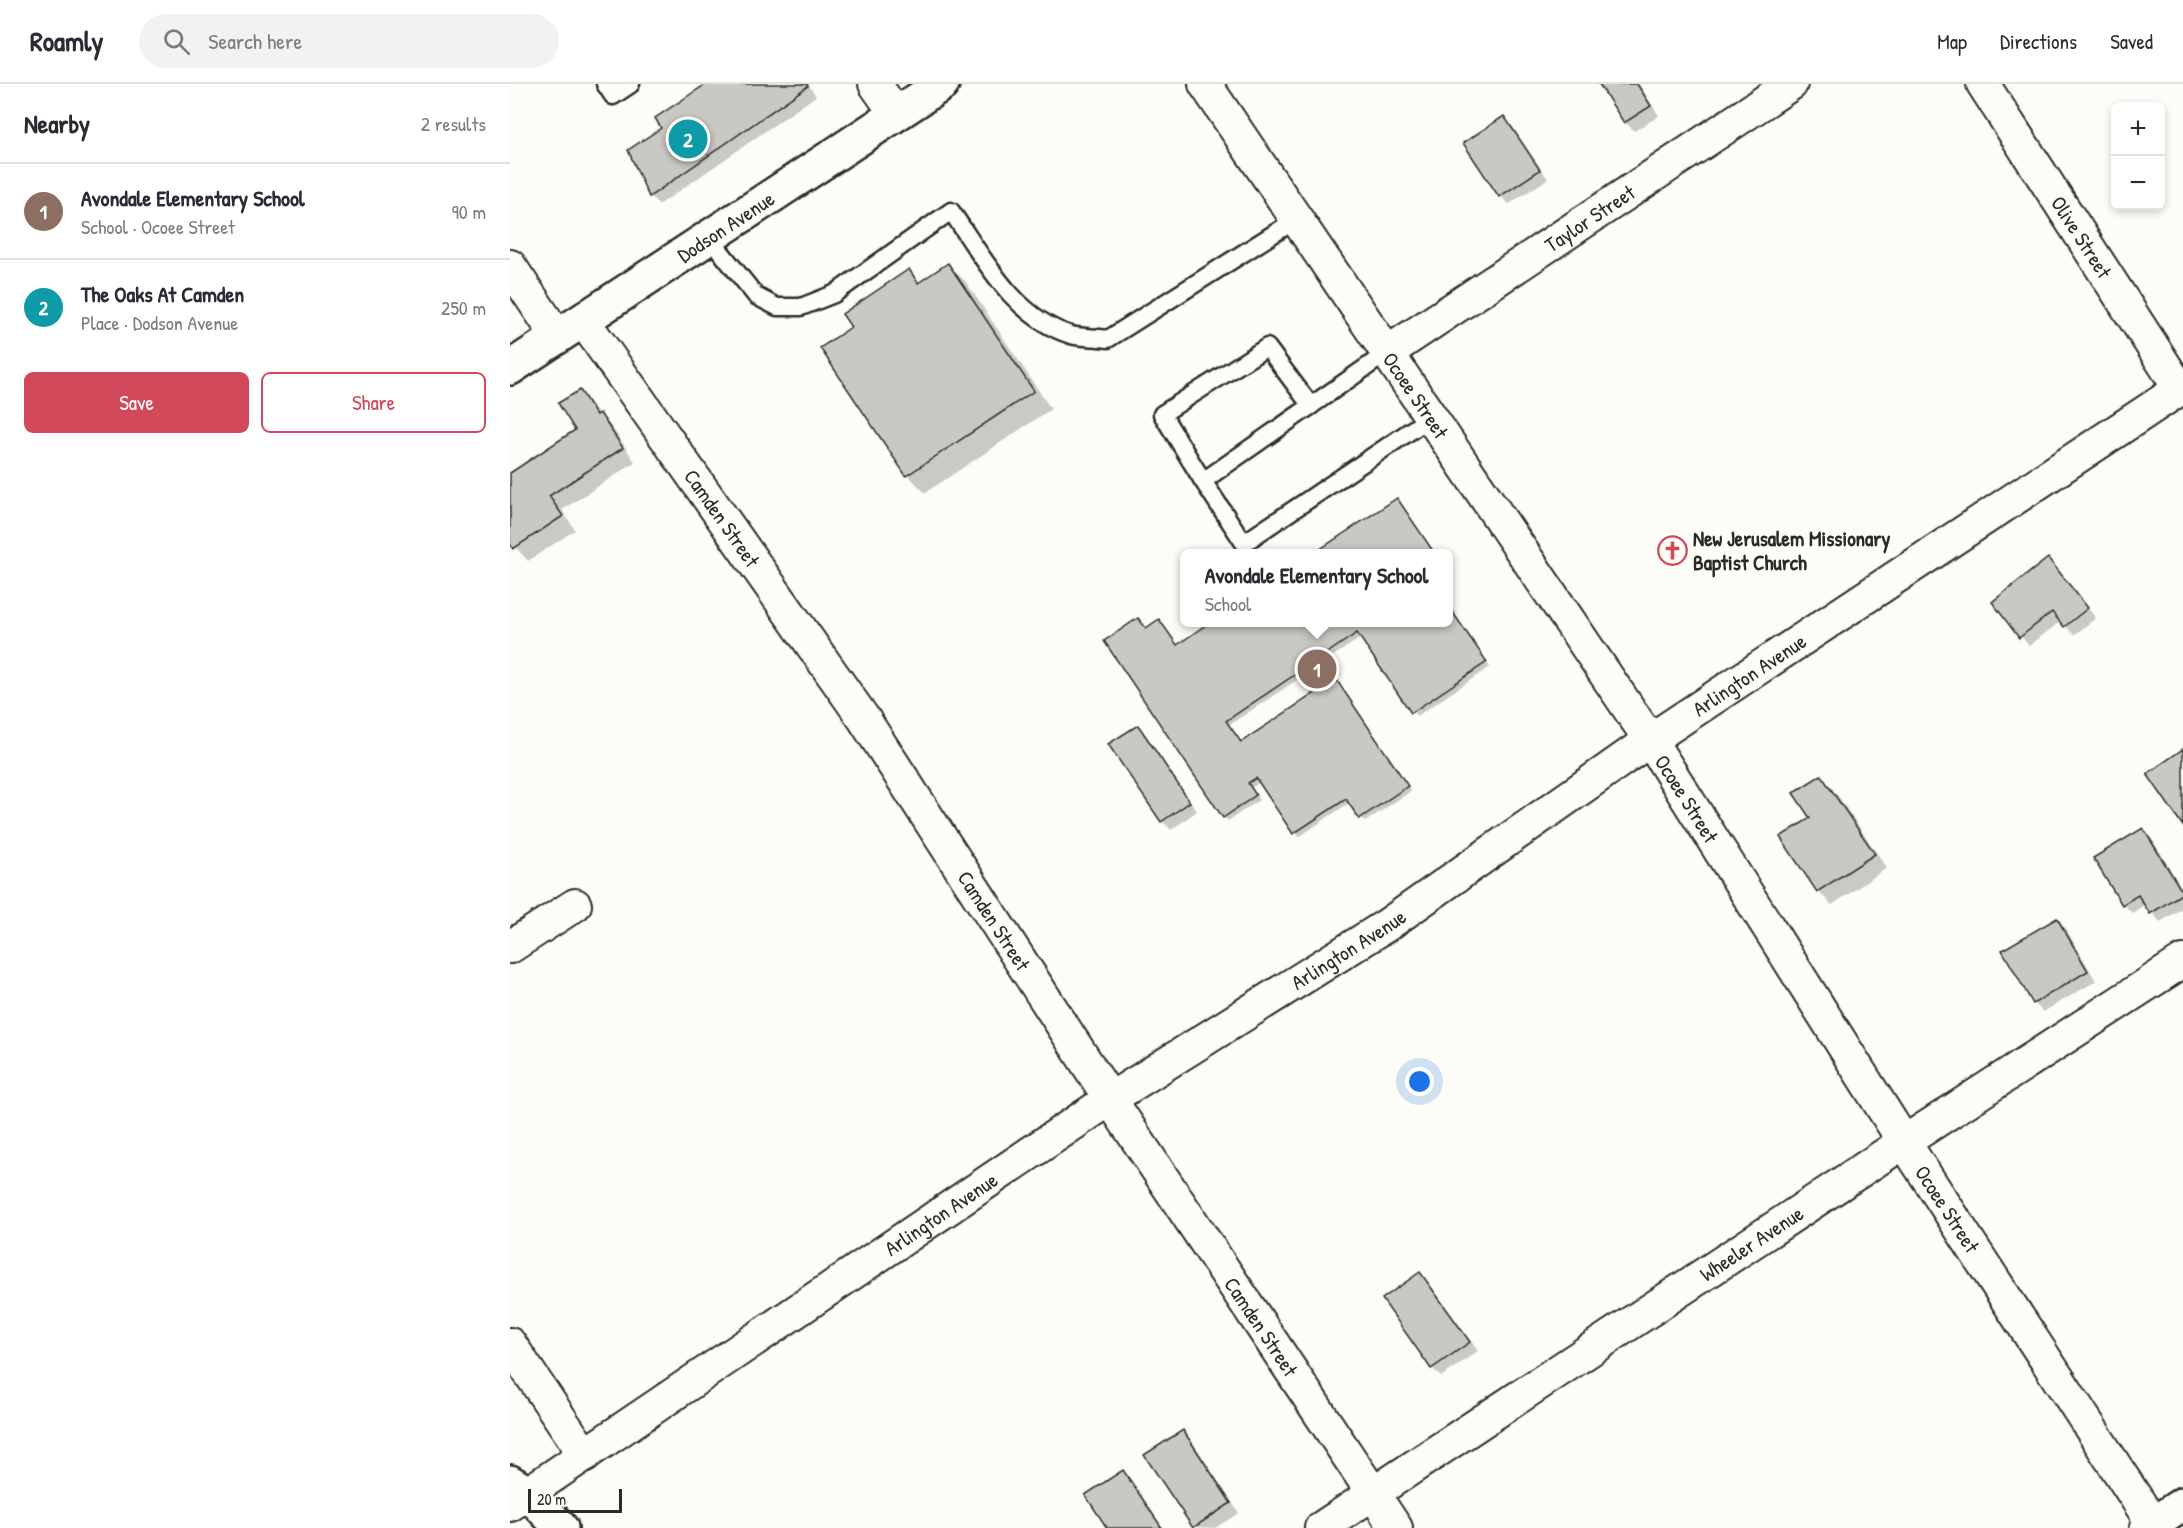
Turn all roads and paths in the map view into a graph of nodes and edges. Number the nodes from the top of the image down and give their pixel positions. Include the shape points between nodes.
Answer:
1 (605, 84) edge
2 (631, 84) edge
3 (875, 84) edge
4 (942, 84) edge
5 (1205, 84) edge
6 (1791, 84) edge
7 (1983, 84) edge
8 (896, 114) junction
9 (1297, 219) junction
10 (710, 237) junction
11 (510, 266) edge
12 (570, 328) junction
13 (1388, 352) junction
14 (510, 368) edge
15 (2182, 388) edge
16 (1311, 406) junction
17 (1431, 417) junction
18 (1203, 481) junction
19 (1650, 740) junction
20 (575, 905) dead end
21 (510, 947) edge
22 (2183, 961) edge
23 (1110, 1099) junction
24 (1904, 1142) junction
25 (510, 1344) edge
26 (585, 1455) junction
27 (516, 1493) edge
28 (1374, 1493) junction
29 (2183, 1504) edge
30 (2152, 1527) edge
31 (561, 1528) edge
32 (1322, 1528) edge
33 (1396, 1528) edge

1 - 2 lane via 614,96
3 - 8 street
4 - 8 main road, Dodson Avenue
5 - 9 street, Ocoee Street
6 - 13 street, Taylor Street
7 - 15 street, Olive Street
8 - 10 main road, Dodson Avenue
9 - 10 lane via 1108,339 1072,335 1043,323 1009,293 951,212 834,294 801,307 777,306 756,296
9 - 13 street, Ocoee Street
10 - 12 main road, Dodson Avenue
11 - 12 street, Camden Street
12 - 14 main road, Dodson Avenue
12 - 23 street, Camden Street via 864,719
13 - 16 lane
13 - 17 street, Ocoee Street
15 - 19 street, Arlington Avenue
16 - 18 lane
16 - 18 lane via 1267,347 1162,414
17 - 18 lane via 1244,543
17 - 19 street, Ocoee Street
19 - 23 street, Arlington Avenue via 1387,925
19 - 24 street, Ocoee Street
20 - 21 street
22 - 24 street, Wheeler Avenue
23 - 26 street, Arlington Avenue
23 - 28 street, Camden Street
24 - 28 street, Wheeler Avenue
24 - 30 street, Ocoee Street
25 - 26 street
26 - 27 street, Arlington Avenue
27 - 31 main road
28 - 32 street, Wheeler Avenue
28 - 33 street, Camden Street
29 - 30 main road

